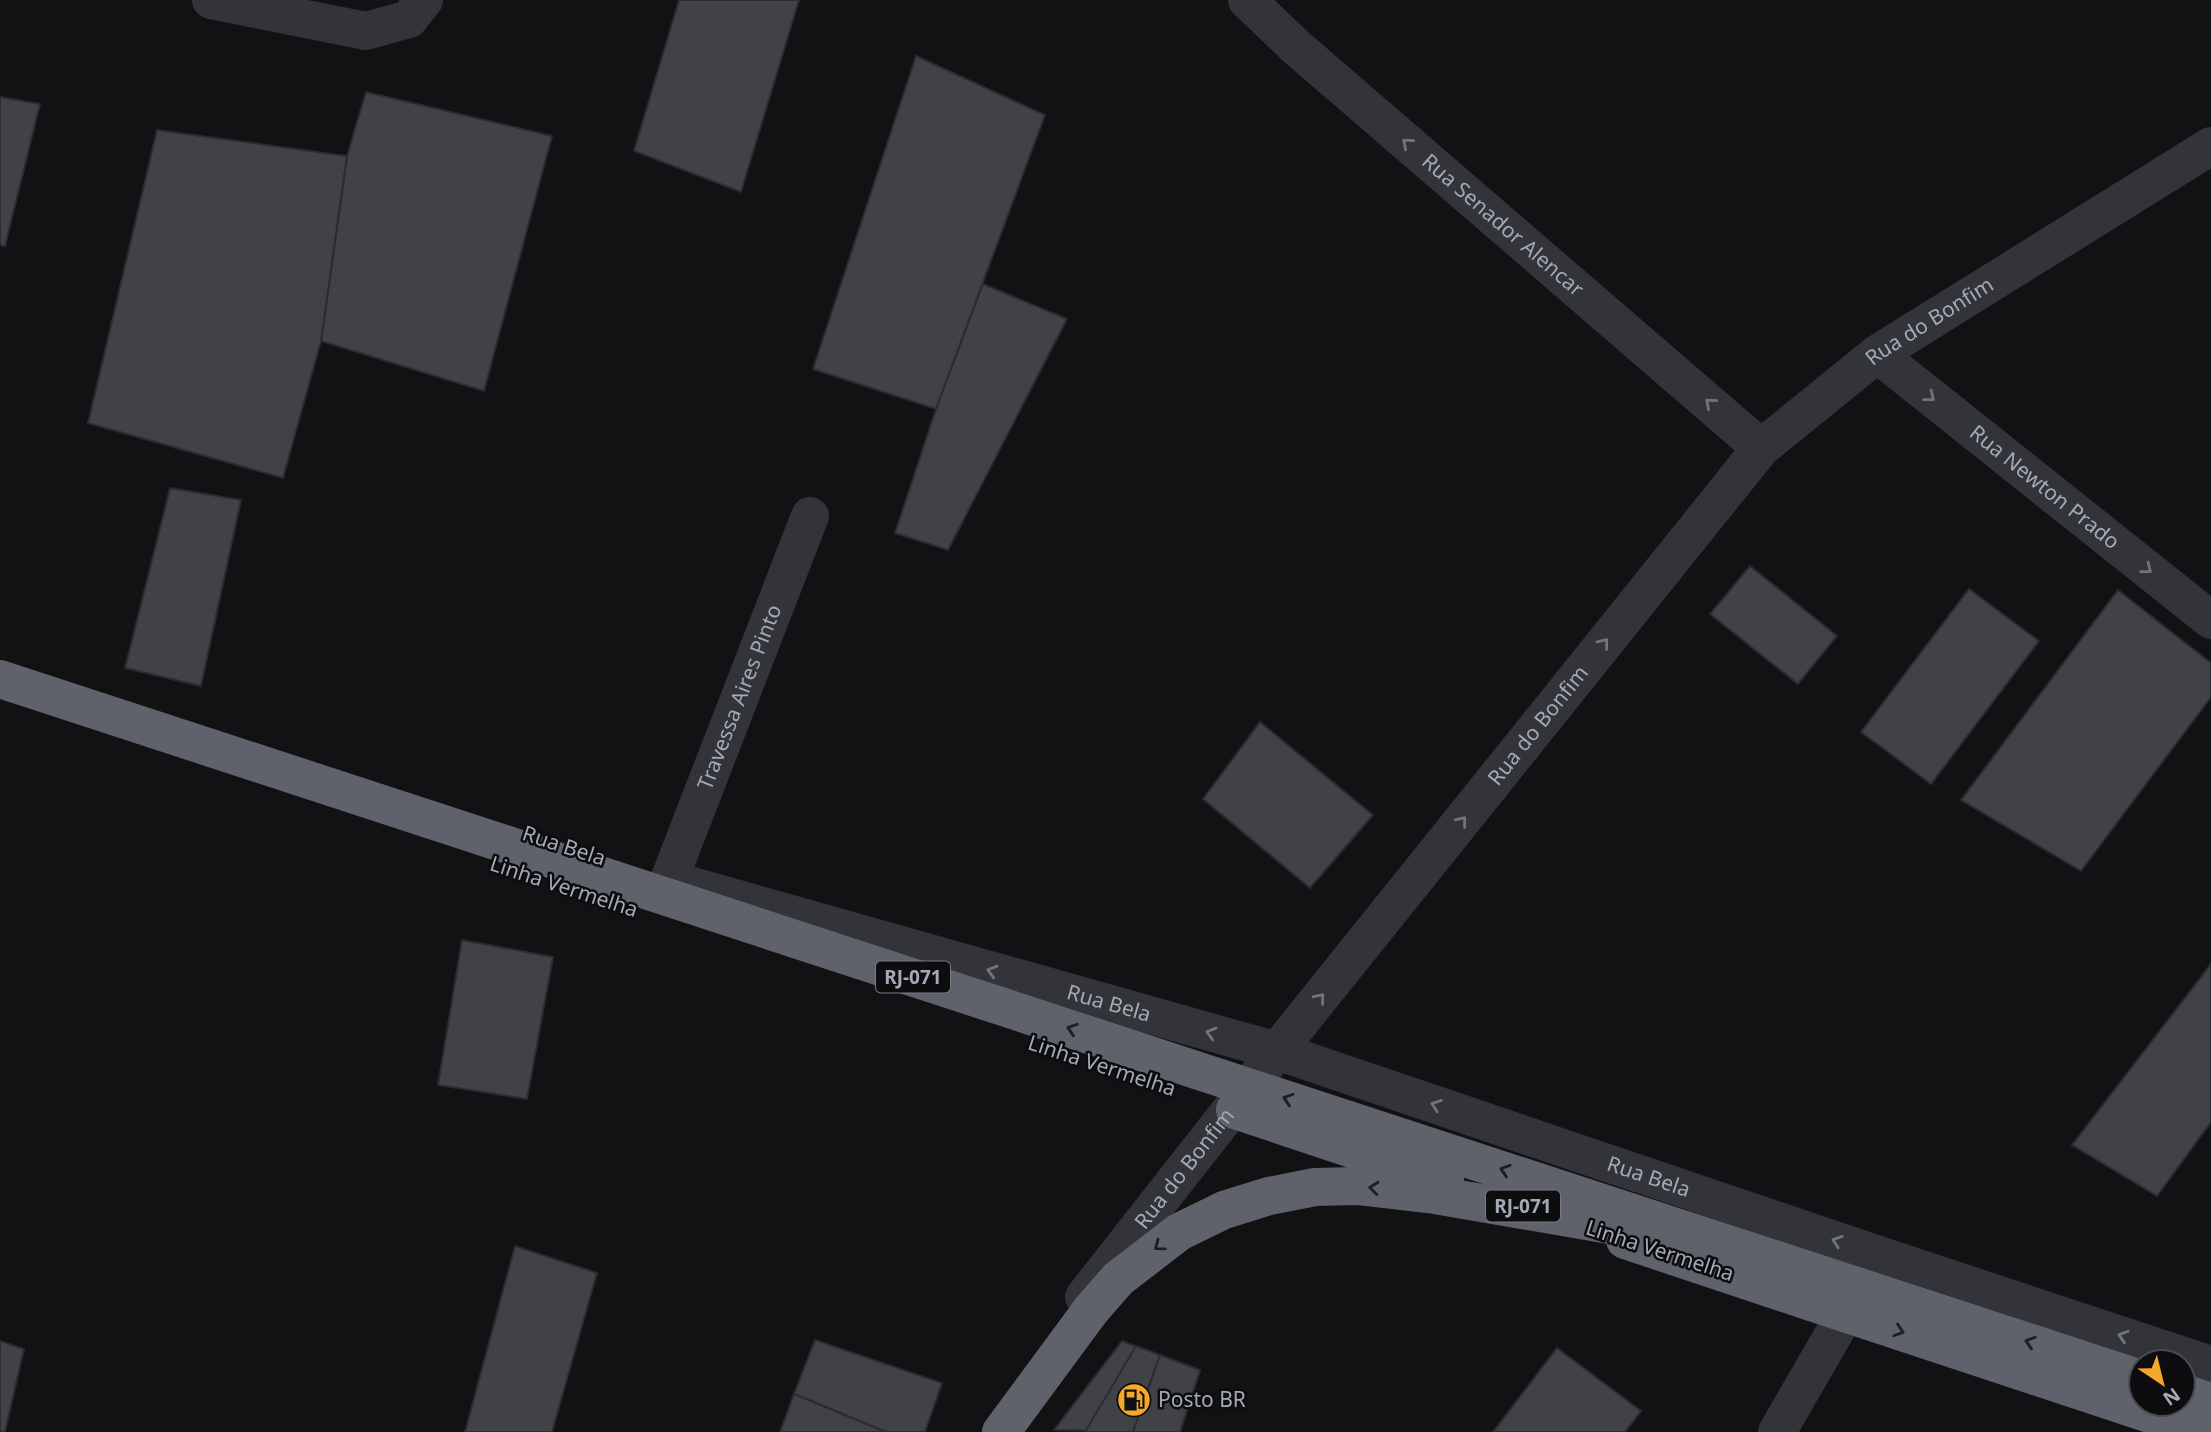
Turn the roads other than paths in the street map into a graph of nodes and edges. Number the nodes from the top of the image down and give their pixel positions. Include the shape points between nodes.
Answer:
1 (211, 0) edge
2 (425, 0) edge
3 (1247, 0) edge
4 (2211, 146) edge
5 (1877, 354) junction
6 (1761, 448) junction
7 (810, 516) dead end
8 (2211, 620) edge
9 (0, 663) edge
10 (0, 679) edge
11 (0, 700) edge
12 (669, 880) junction
13 (1277, 1051) junction
14 (1879, 1255) junction
15 (1826, 1275) junction
16 (2211, 1365) edge
17 (2127, 1374) edge
18 (983, 1432) edge
19 (1001, 1432) edge
20 (1777, 1432) edge
21 (2204, 1432) edge

1 - 2 street via 366,31 409,19
6 -> 3 street, Rua Senador Alencar
4 - 5 street, Rua do Bonfim
5 - 6 street, Rua do Bonfim
5 -> 8 street, Rua Newton Prado
13 -> 6 street, Rua do Bonfim
7 - 12 street, Travessa Aires Pinto
9 - 12 street, Rua Bela
15 -> 10 highway, Linha Vermelha / RJ-071, bridge
11 -> 21 highway, Linha Vermelha / RJ-071, bridge
13 -> 12 street, Rua Bela
14 -> 13 street, Rua Bela
13 - 18 street, Rua do Bonfim
16 -> 14 street, Rua Bela
14 - 20 street
17 -> 15 highway, Linha Vermelha / RJ-071, bridge
15 -> 19 highway, bridge via 1627,1228 1499,1205 1357,1186 1315,1187 1224,1210 1179,1232 1143,1258 1091,1310

